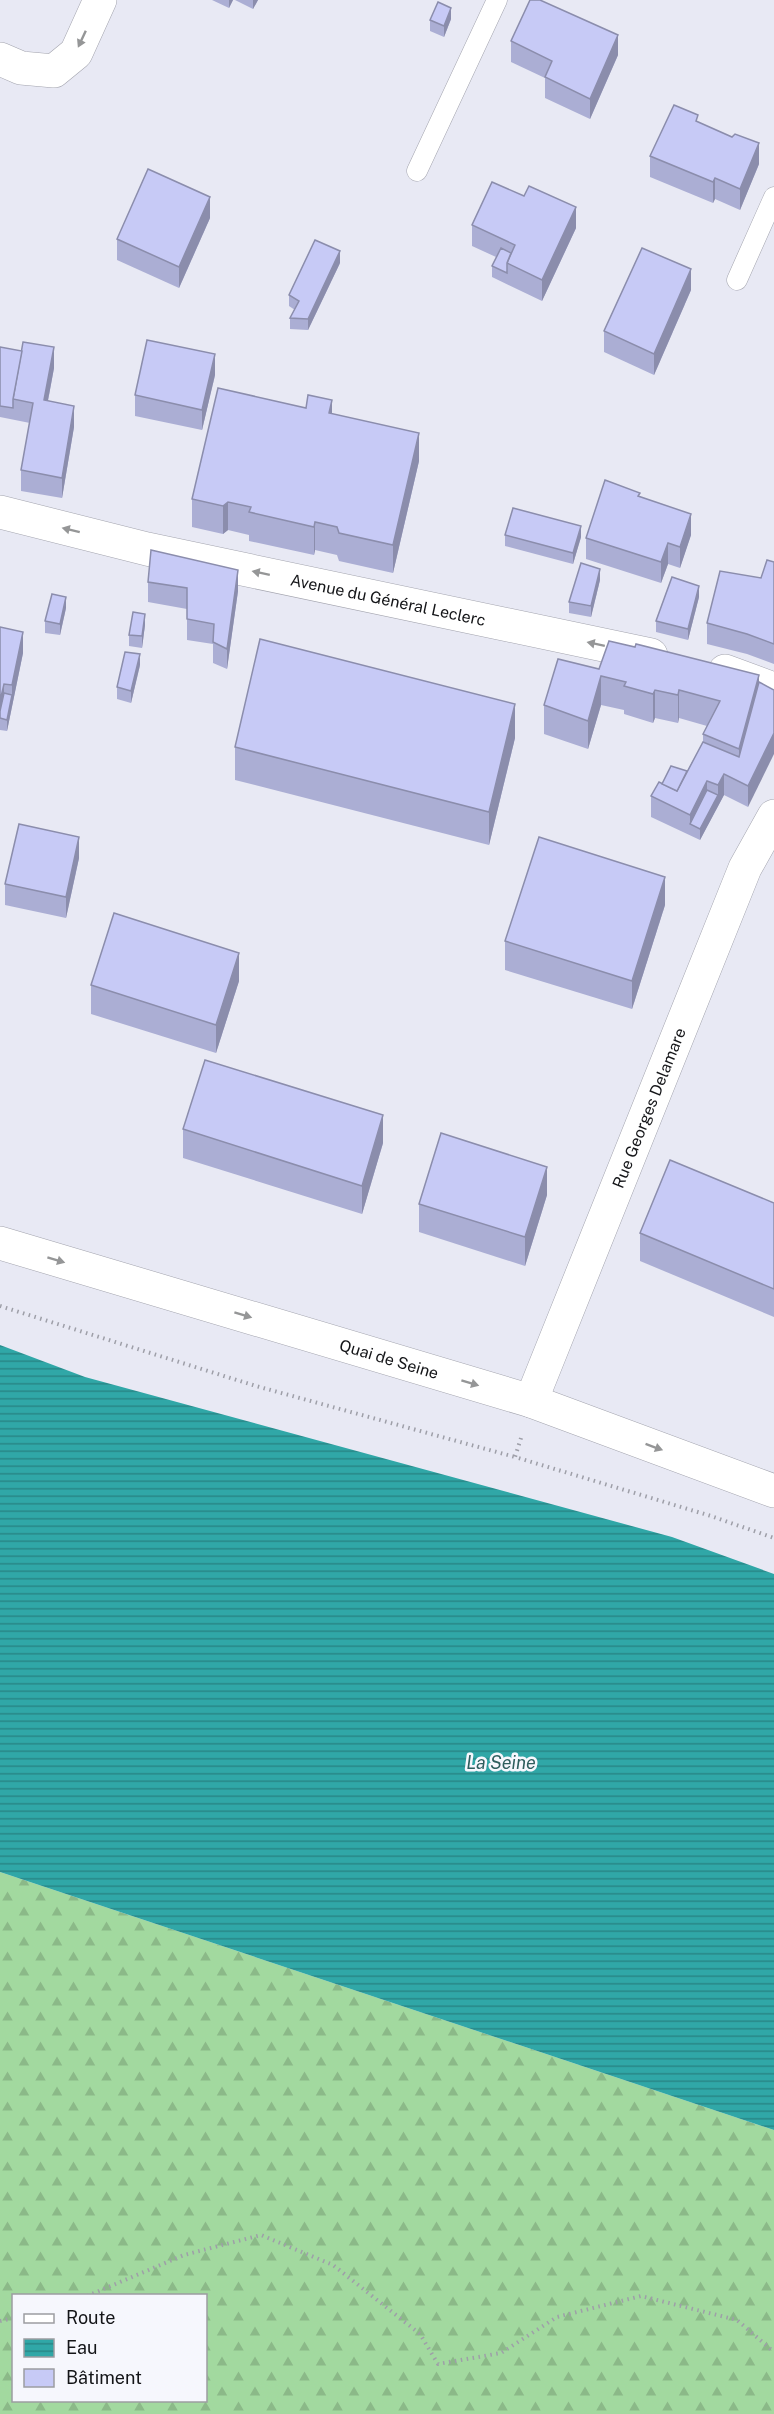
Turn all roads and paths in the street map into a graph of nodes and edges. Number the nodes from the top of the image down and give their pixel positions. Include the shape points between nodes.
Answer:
1 (100, 0) edge
2 (496, 0) edge
3 (0, 59) edge
4 (417, 171) dead end
5 (774, 197) edge
6 (737, 280) dead end
7 (0, 512) edge
8 (774, 689) edge
9 (774, 816) edge
10 (0, 1243) edge
11 (0, 1306) edge
12 (531, 1401) junction
13 (516, 1456) junction
14 (774, 1491) edge
15 (774, 1538) edge
16 (89, 2294) edge
17 (774, 2352) edge

1 -> 3 street via 76,53 54,71 21,68
2 - 4 lane
5 - 6 lane
8 -> 7 street, Avenue du Général Leclerc via 732,672 147,549
9 - 12 street, Rue Georges Delamare via 745,868
10 -> 12 street, Quai de Seine
11 - 13 path via 256,1386
12 - 13 path
12 -> 14 street, Quai de Seine
13 - 15 path
16 - 17 path via 184,2255 261,2235 333,2265 420,2334 438,2364 501,2353 557,2317 641,2296 737,2320

